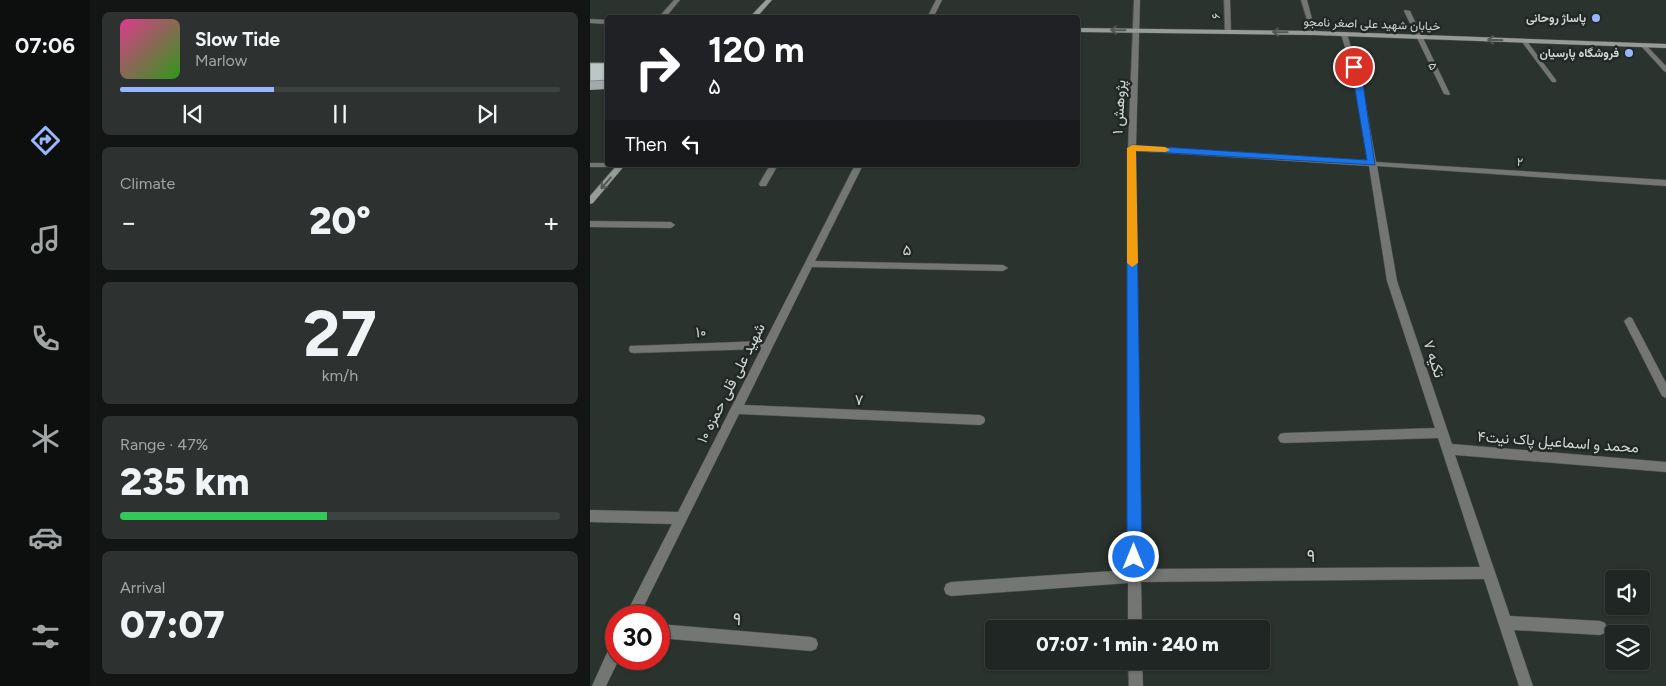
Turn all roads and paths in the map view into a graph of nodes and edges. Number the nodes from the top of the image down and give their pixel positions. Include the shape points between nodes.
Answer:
1 (677, 0) edge
2 (769, 0) edge
3 (939, 0) edge
4 (1136, 0) edge
5 (1227, 0) edge
6 (1304, 0) edge
7 (1407, 11) dead end
8 (664, 15) edge
9 (755, 15) edge
10 (932, 15) edge
11 (590, 22) edge
12 (605, 22) edge
13 (1080, 30) edge
14 (1137, 30) junction
15 (1228, 32) junction
16 (1314, 33) junction
17 (1344, 34) junction
18 (1418, 37) junction
19 (1524, 41) junction
20 (1643, 45) junction
21 (1666, 46) edge
22 (1666, 70) edge
23 (1554, 81) dead end
24 (1448, 94) dead end
25 (1132, 148) junction
26 (1372, 163) junction
27 (590, 165) edge
28 (605, 165) edge
29 (619, 167) edge
30 (773, 167) edge
31 (858, 167) edge
32 (1666, 183) edge
33 (763, 184) dead end
34 (590, 201) edge
35 (590, 224) edge
36 (671, 225) dead end
37 (811, 264) junction
38 (1003, 268) dead end
39 (1629, 321) dead end
40 (769, 345) junction
41 (634, 349) dead end
42 (1666, 393) edge
43 (736, 409) junction
44 (980, 420) dead end
45 (1442, 433) junction
46 (1284, 438) dead end
47 (1448, 449) junction
48 (1666, 467) edge
49 (590, 516) edge
50 (682, 518) junction
51 (1489, 574) junction
52 (1135, 576) junction
53 (951, 589) dead end
54 (638, 605) edge
55 (1135, 620) edge
56 (1505, 623) junction
57 (1600, 628) dead end
58 (670, 632) edge
59 (811, 644) dead end
60 (606, 670) edge
61 (1135, 670) edge
62 (599, 686) edge
63 (1136, 686) edge
64 (1526, 686) edge

1 - 8 street
2 - 9 street
3 - 10 street
4 - 14 street, پژوهش ۱
5 - 15 street, ۶
6 - 16 street
7 - 18 street
11 - 12 street
14 -> 13 street, خیابان شهید علی اصغر نامجو
14 - 15 street, خیابان شهید علی اصغر نامجو
14 - 25 street, پژوهش ۱
16 -> 15 street, خیابان شهید علی اصغر نامجو
16 - 17 street, خیابان شهید علی اصغر نامجو
17 - 18 street, خیابان شهید علی اصغر نامجو
17 - 26 street, تکیه ۷ via 1359,84
19 -> 18 street, خیابان شهید علی اصغر نامجو
18 - 24 street, ۵
19 - 20 street, خیابان شهید علی اصغر نامجو
19 - 23 street
20 - 21 street, خیابان شهید علی اصغر نامجو
20 - 22 street
25 - 26 street
25 - 52 street, پژوهش ۱
26 - 32 street, ۲
26 - 45 street, تکیه ۷ via 1392,281
27 - 28 street
29 -> 34 street
30 - 33 street
31 - 37 street, شهید علی قلی حمزه ۱۰
35 - 36 street
37 - 38 street, ۵
37 - 40 street, شهید علی قلی حمزه ۱۰
39 - 42 street
40 - 41 street, ۱۰
40 - 43 street, شهید علی قلی حمزه ۱۰
43 - 44 street, ۷
43 - 50 street, شهید علی قلی حمزه ۱۰
45 - 46 street
45 - 47 street, تکیه ۷
47 - 48 street, محمد و اسماعیل پاک نیت۴
47 - 51 street, تکیه ۷
49 - 50 street
50 - 54 street, شهید علی قلی حمزه ۱۰
51 - 52 street, ۹
51 - 56 street, تکیه ۷
52 - 53 street, ۹
52 - 55 street, پژوهش ۱
56 - 57 street
56 - 64 street, تکیه ۷
58 - 59 street, ۹
60 - 62 street
61 - 63 street

